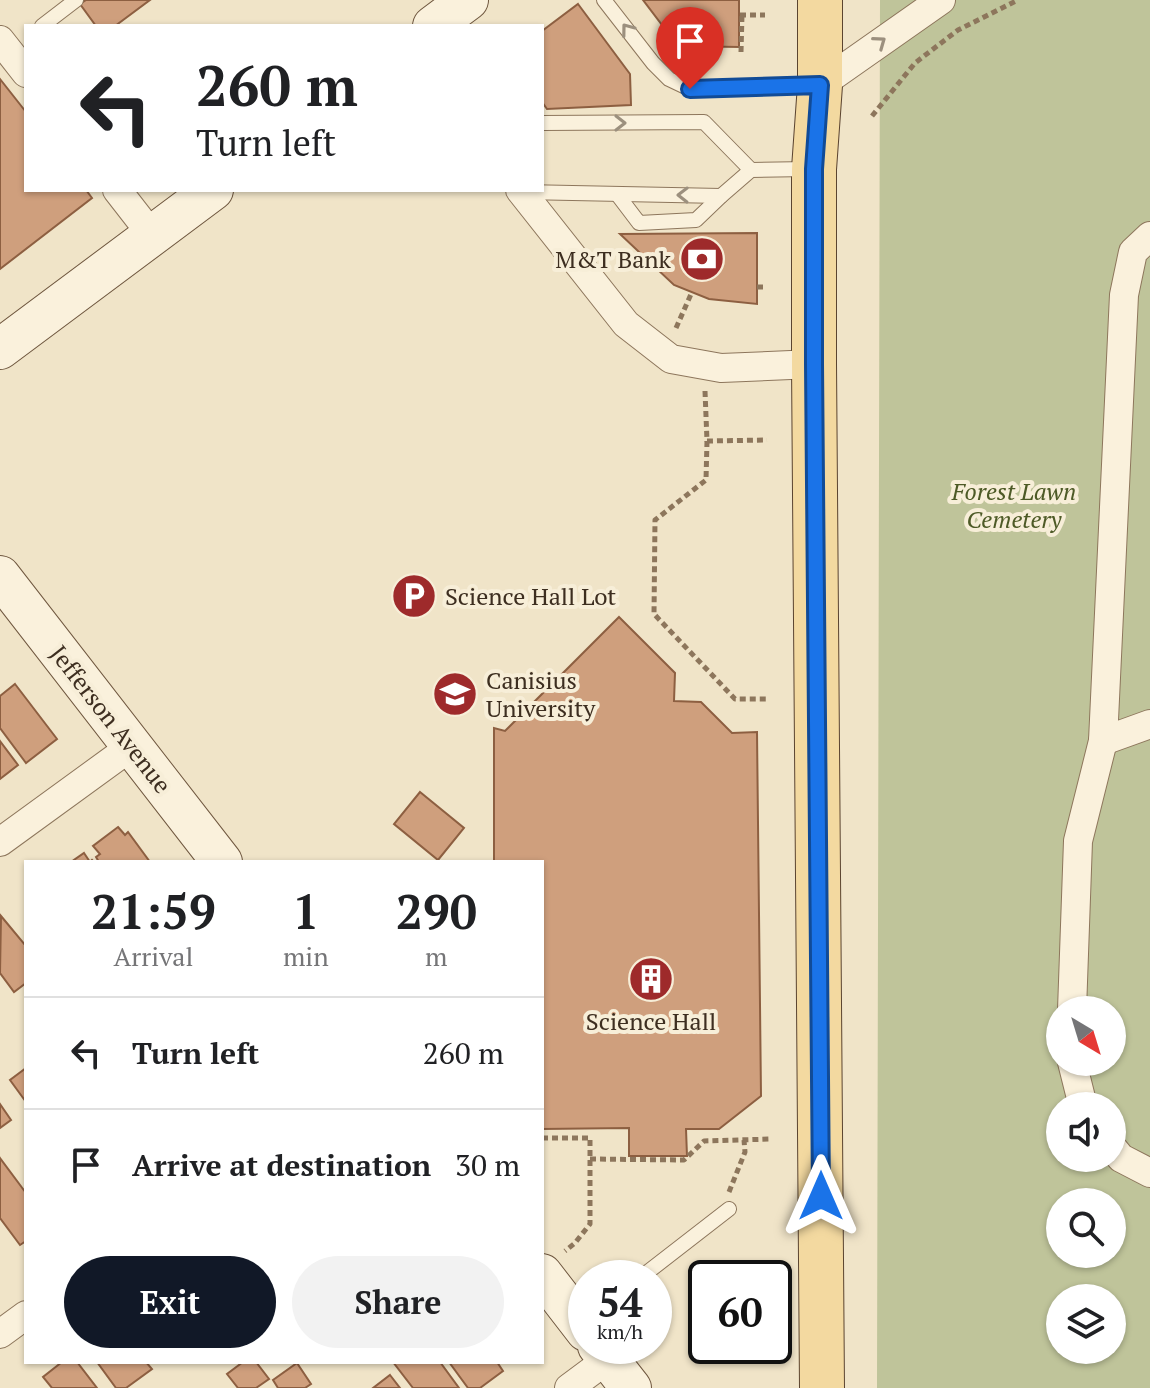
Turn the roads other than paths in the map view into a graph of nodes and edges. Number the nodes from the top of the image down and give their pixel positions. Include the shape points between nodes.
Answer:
1 (76, 0) edge
2 (468, 0) edge
3 (604, 0) edge
4 (820, 0) edge
5 (941, 0) edge
6 (45, 24) edge
7 (436, 24) edge
8 (820, 85) junction
9 (544, 123) edge
10 (814, 169) junction
11 (751, 170) junction
12 (119, 192) edge
13 (210, 192) edge
14 (522, 192) edge
15 (544, 192) edge
16 (617, 194) junction
17 (721, 196) junction
18 (152, 235) junction
19 (1150, 236) edge
20 (0, 349) edge
21 (814, 364) junction
22 (0, 576) edge
23 (1150, 724) edge
24 (1103, 741) junction
25 (132, 746) junction
26 (0, 842) edge
27 (220, 860) edge
28 (1072, 996) edge
29 (1126, 1161) edge
30 (1150, 1173) edge
31 (729, 1209) dead end
32 (663, 1260) edge
33 (552, 1264) edge
34 (568, 1292) edge
35 (24, 1316) edge
36 (0, 1334) edge
37 (585, 1364) edge
38 (569, 1388) edge
39 (822, 1388) edge

1 - 6 lane
2 - 7 street
8 -> 3 lane via 690,89 653,63
4 - 8 main road
8 -> 5 street
8 - 10 main road
9 -> 11 lane via 704,122
10 - 11 lane
10 - 21 main road
11 - 17 lane
12 - 18 street
13 - 18 street
14 - 21 street via 626,324 671,359 721,368
15 - 16 lane
17 -> 16 lane
16 - 17 lane via 639,223 696,220
18 - 20 street
19 - 24 street via 1133,252 1124,295
21 - 39 main road
22 - 25 street, Jefferson Avenue
23 - 24 street
24 - 28 street via 1078,841
25 - 26 street
25 - 27 street, Jefferson Avenue
29 - 30 street
31 - 32 lane
33 - 34 street
35 - 36 street
37 - 38 street

